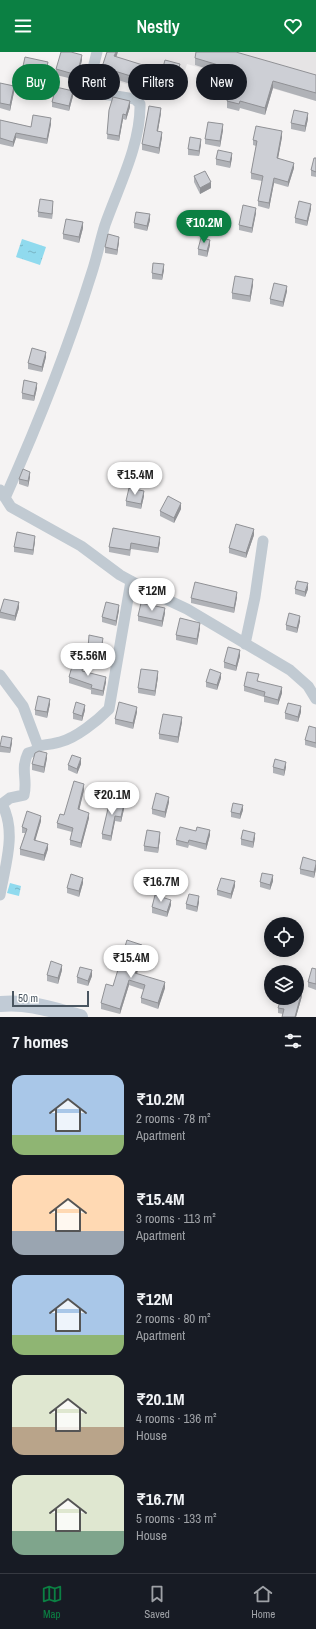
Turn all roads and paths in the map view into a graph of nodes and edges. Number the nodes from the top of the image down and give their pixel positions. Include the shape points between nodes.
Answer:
1 (97, 52) edge
2 (3, 494) edge
3 (263, 541) dead end
4 (131, 581) junction
5 (245, 644) junction
6 (0, 675) edge
7 (316, 699) edge
8 (38, 746) junction
9 (1, 804) edge
10 (0, 895) edge
11 (0, 1004) edge
12 (80, 1017) edge

1 - 2 street via 92,72 96,86 103,94 135,99 140,104 140,117 131,154 50,393
2 - 4 street via 11,507 81,546
3 - 5 street
4 - 5 street via 187,609
4 - 8 street via 109,709 99,719 61,742
5 - 7 street via 290,670 308,686
6 - 8 street via 23,706
8 - 9 street via 35,751 28,753 24,762 24,795 10,798
9 - 10 street via 6,810 10,836
11 - 12 main road via 14,1002 37,1005

